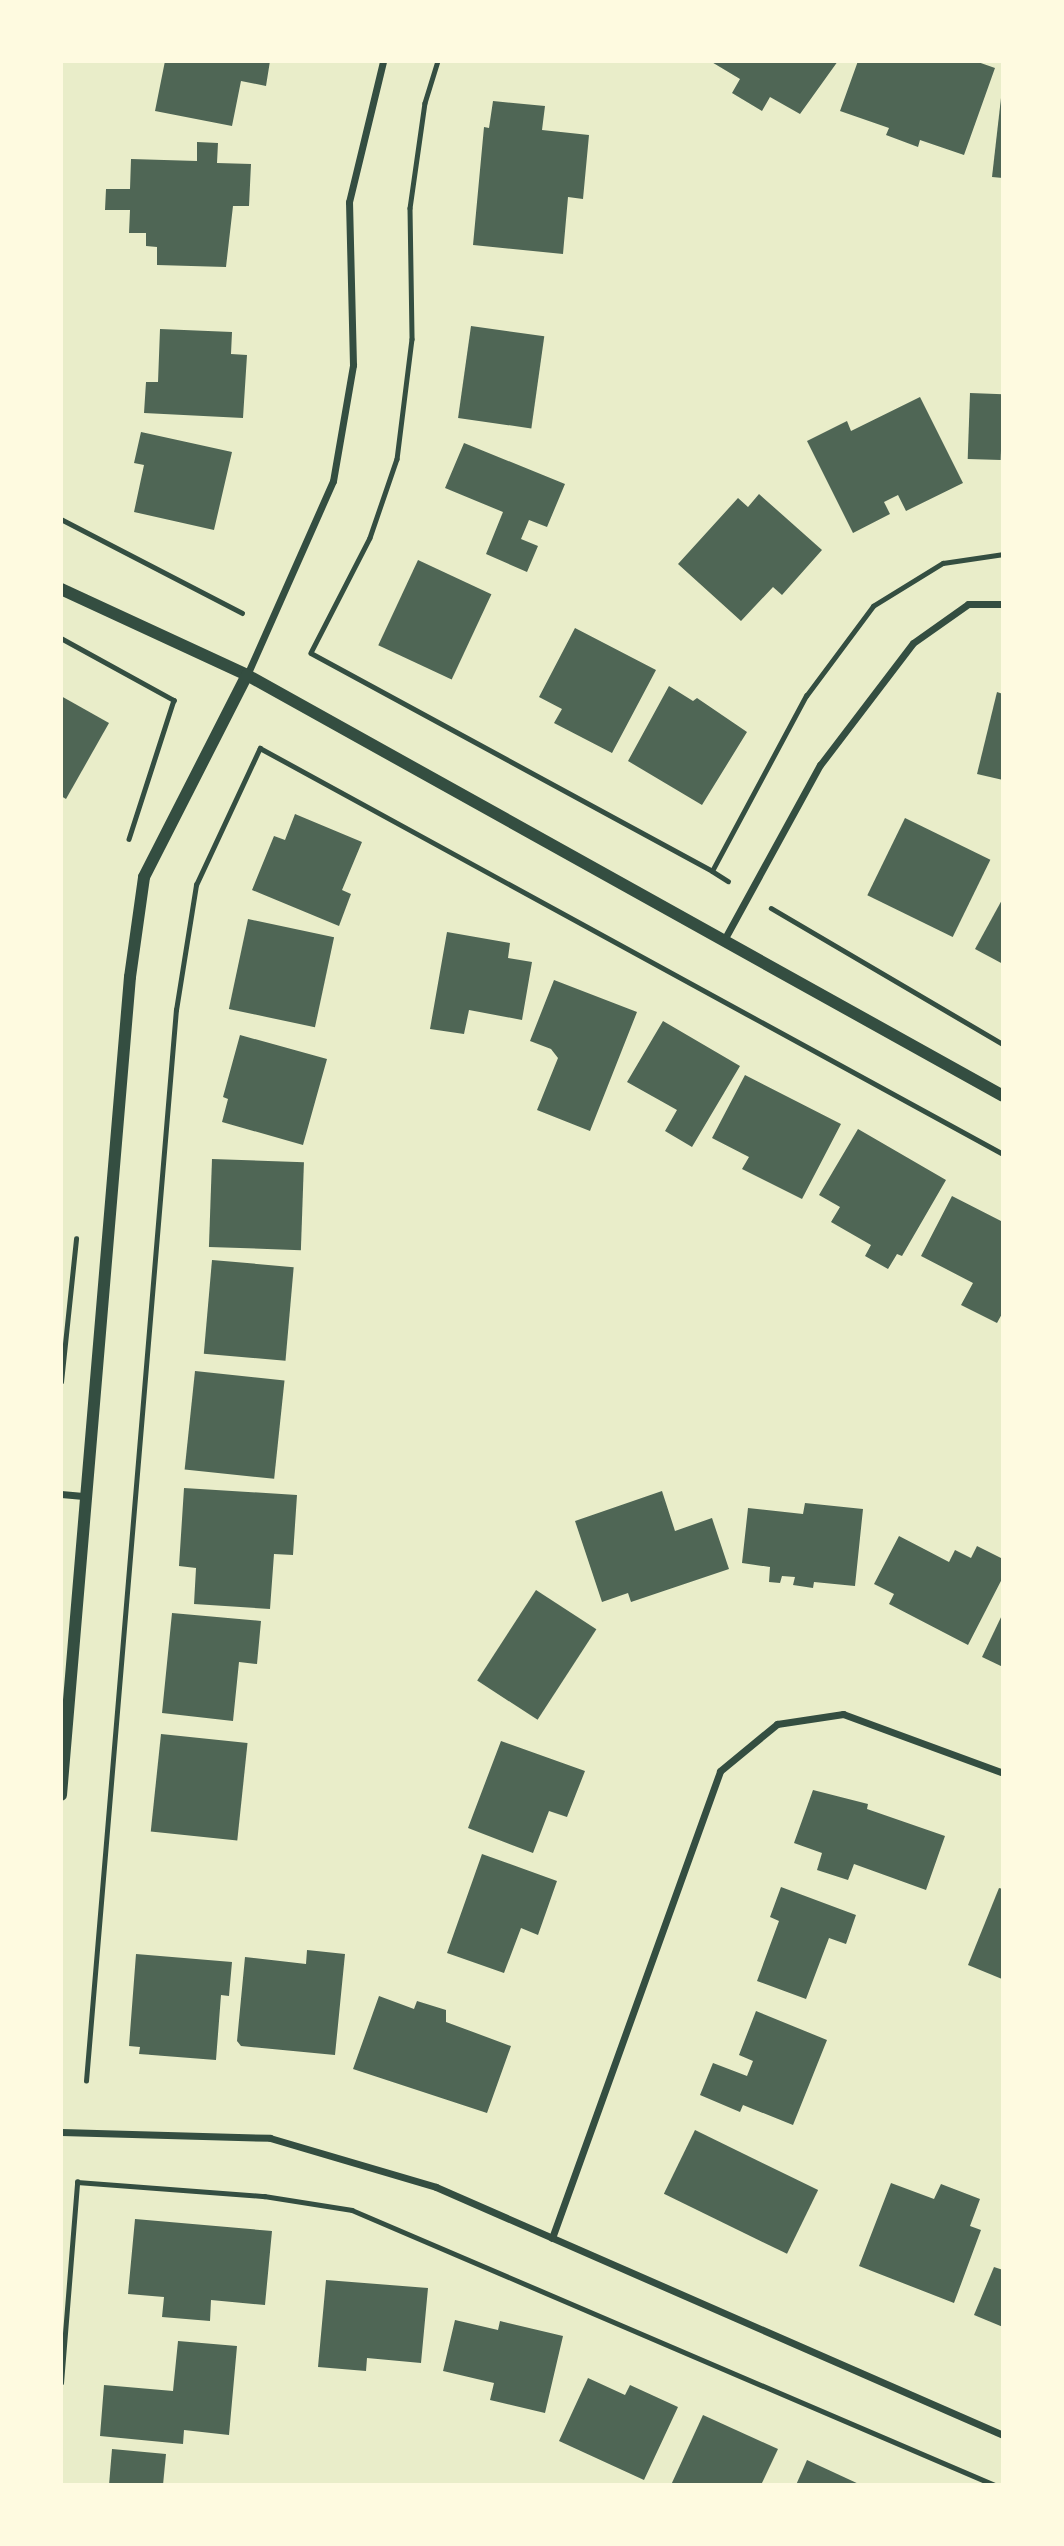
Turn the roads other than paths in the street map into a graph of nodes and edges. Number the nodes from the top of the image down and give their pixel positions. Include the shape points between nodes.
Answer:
1 (383, 61) edge
2 (61, 589) edge
3 (1003, 604) edge
4 (247, 675) junction
5 (724, 940) junction
6 (1003, 1096) edge
7 (61, 1494) edge
8 (86, 1496) junction
9 (1003, 1773) edge
10 (61, 1796) edge
11 (61, 2132) edge
12 (552, 2238) junction
13 (1003, 2435) edge

1 - 4 street via 349,202 353,366 333,481
2 - 4 street
3 - 5 street via 968,604 913,643 820,765
4 - 5 street
4 - 8 street via 144,877 130,977
5 - 6 street
7 - 8 street
8 - 10 street
9 - 12 street via 843,1714 777,1724 720,1771
11 - 12 street via 270,2138 436,2187
12 - 13 street

